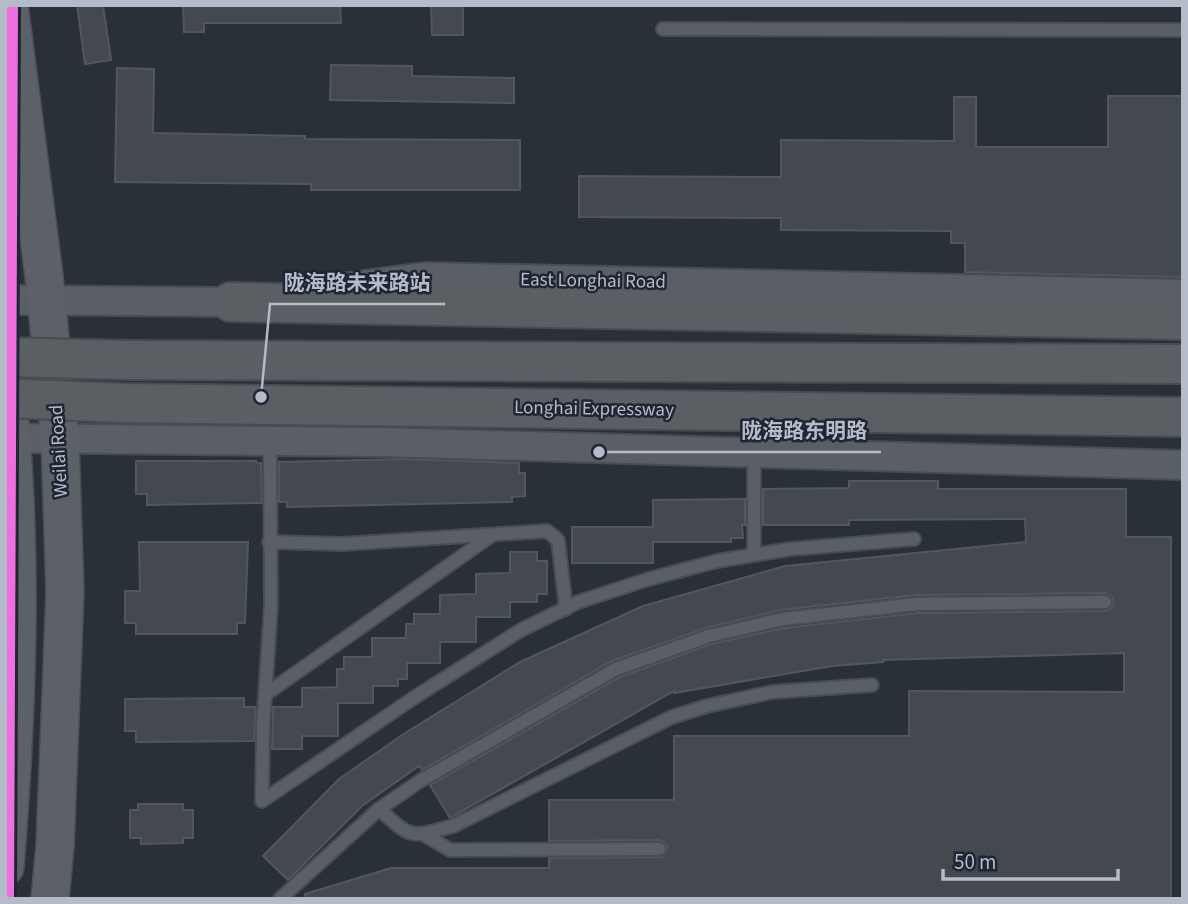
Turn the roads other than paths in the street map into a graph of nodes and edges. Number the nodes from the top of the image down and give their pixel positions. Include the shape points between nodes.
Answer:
1 (9, 5) edge
2 (663, 29) dead end
3 (1183, 30) edge
4 (1183, 294) edge
5 (45, 299) junction
6 (5, 300) edge
7 (231, 302) junction
8 (1183, 320) edge
9 (5, 357) edge
10 (1183, 364) edge
11 (5, 373) edge
12 (5, 398) edge
13 (1183, 417) edge
14 (9, 438) edge
15 (60, 439) junction
16 (270, 441) junction
17 (754, 452) junction
18 (1183, 465) edge
19 (492, 534) junction
20 (914, 539) dead end
21 (270, 542) junction
22 (754, 555) junction
23 (1105, 601) dead end
24 (566, 608) junction
25 (872, 685) dead end
26 (266, 694) junction
27 (379, 809) junction
28 (423, 834) junction
29 (659, 849) dead end
30 (5, 867) edge
31 (50, 899) edge
32 (280, 899) edge

1 - 5 main road, Weilai Road
2 - 3 lane
4 - 7 street, East Longhai Road via 425,277
5 - 6 street, East Longhai Road
5 - 7 street, East Longhai Road
5 - 15 main road, Weilai Road
7 - 8 highway
9 - 10 highway, bridge
11 - 14 main road
12 - 13 highway, Longhai Expressway, bridge
14 - 15 street
14 - 30 main road via 17,592
15 - 16 street
15 - 31 main road, Weilai Road via 65,592
16 - 17 street
16 - 21 lane
17 - 18 street
17 - 22 lane
19 - 21 lane via 341,544
19 - 24 lane via 547,531 558,540
19 - 26 lane
20 - 22 lane
21 - 26 lane
22 - 24 lane via 649,579
23 - 27 lane via 918,604 783,619 709,636 616,669
24 - 26 lane via 521,630 415,697 262,801
25 - 28 lane via 772,692 672,717 453,825
27 - 28 lane via 405,833
27 - 32 lane
28 - 29 lane via 450,850

